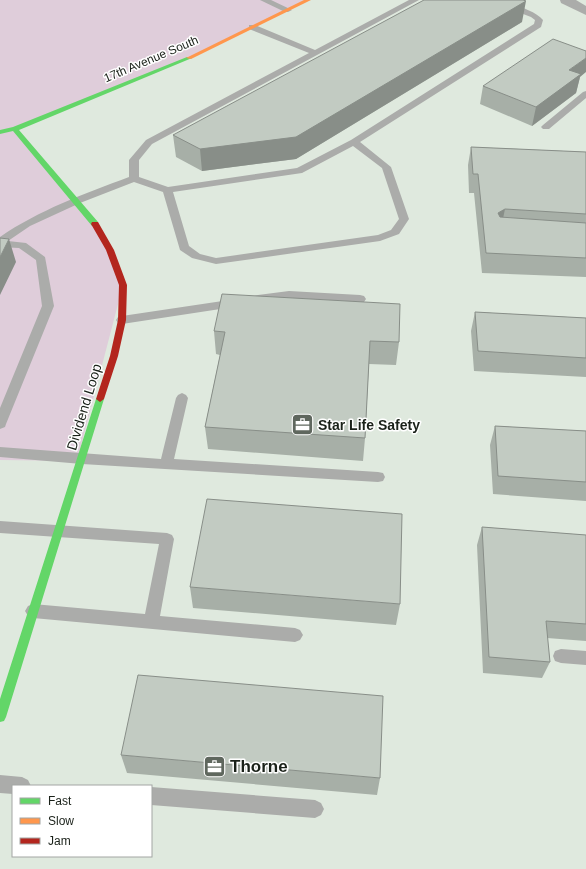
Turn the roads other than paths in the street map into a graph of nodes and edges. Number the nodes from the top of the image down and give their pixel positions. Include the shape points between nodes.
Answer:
1 (264, 0) edge
2 (308, 0) edge
3 (415, 0) edge
4 (490, 0) edge
5 (566, 0) edge
6 (288, 10) junction
7 (586, 11) edge
8 (252, 27) junction
9 (315, 54) junction
10 (586, 94) edge
11 (546, 127) dead end
12 (15, 129) junction
13 (0, 133) edge
14 (354, 142) junction
15 (134, 179) junction
16 (167, 190) junction
17 (76, 201) junction
18 (0, 243) edge
19 (360, 299) dead end
20 (122, 320) junction
21 (182, 398) dead end
22 (0, 424) edge
23 (0, 452) edge
24 (82, 459) junction
25 (166, 464) junction
26 (378, 477) dead end
27 (0, 527) edge
28 (59, 531) junction
29 (33, 611) junction
30 (150, 622) junction
31 (295, 635) dead end
32 (561, 656) dead end
33 (586, 658) edge
34 (1, 710) edge
35 (0, 784) edge
36 (12, 785) edge
37 (152, 796) edge
38 (315, 809) dead end

1 - 6 lane
2 - 6 street, 17th Avenue South
3 - 9 lane
4 - 14 lane via 534,15 539,20 538,25
5 - 7 street
6 - 8 street, 17th Avenue South
8 - 9 lane
8 - 12 street, 17th Avenue South via 193,56
9 - 15 lane via 149,142 134,160
10 - 11 lane
12 - 13 street, 17th Avenue South
12 - 17 street, Dividend Loop
14 - 16 lane via 299,171
14 - 16 lane via 386,167 404,219 395,232 380,238 216,261 196,256 184,248
15 - 16 lane
15 - 17 lane
17 - 18 lane via 26,224
17 - 20 street, Dividend Loop via 94,222 110,250 123,285
18 - 22 lane via 22,245 41,259 48,306
19 - 20 lane via 289,295
20 - 24 street, Dividend Loop via 114,356
21 - 25 lane
23 - 24 lane
24 - 25 lane
24 - 28 street, Dividend Loop
25 - 26 lane
27 - 28 lane
28 - 29 street, Dividend Loop
28 - 30 lane via 167,539
29 - 30 lane
29 - 34 street, Dividend Loop
30 - 31 lane
32 - 33 lane
35 - 36 lane
37 - 38 lane

